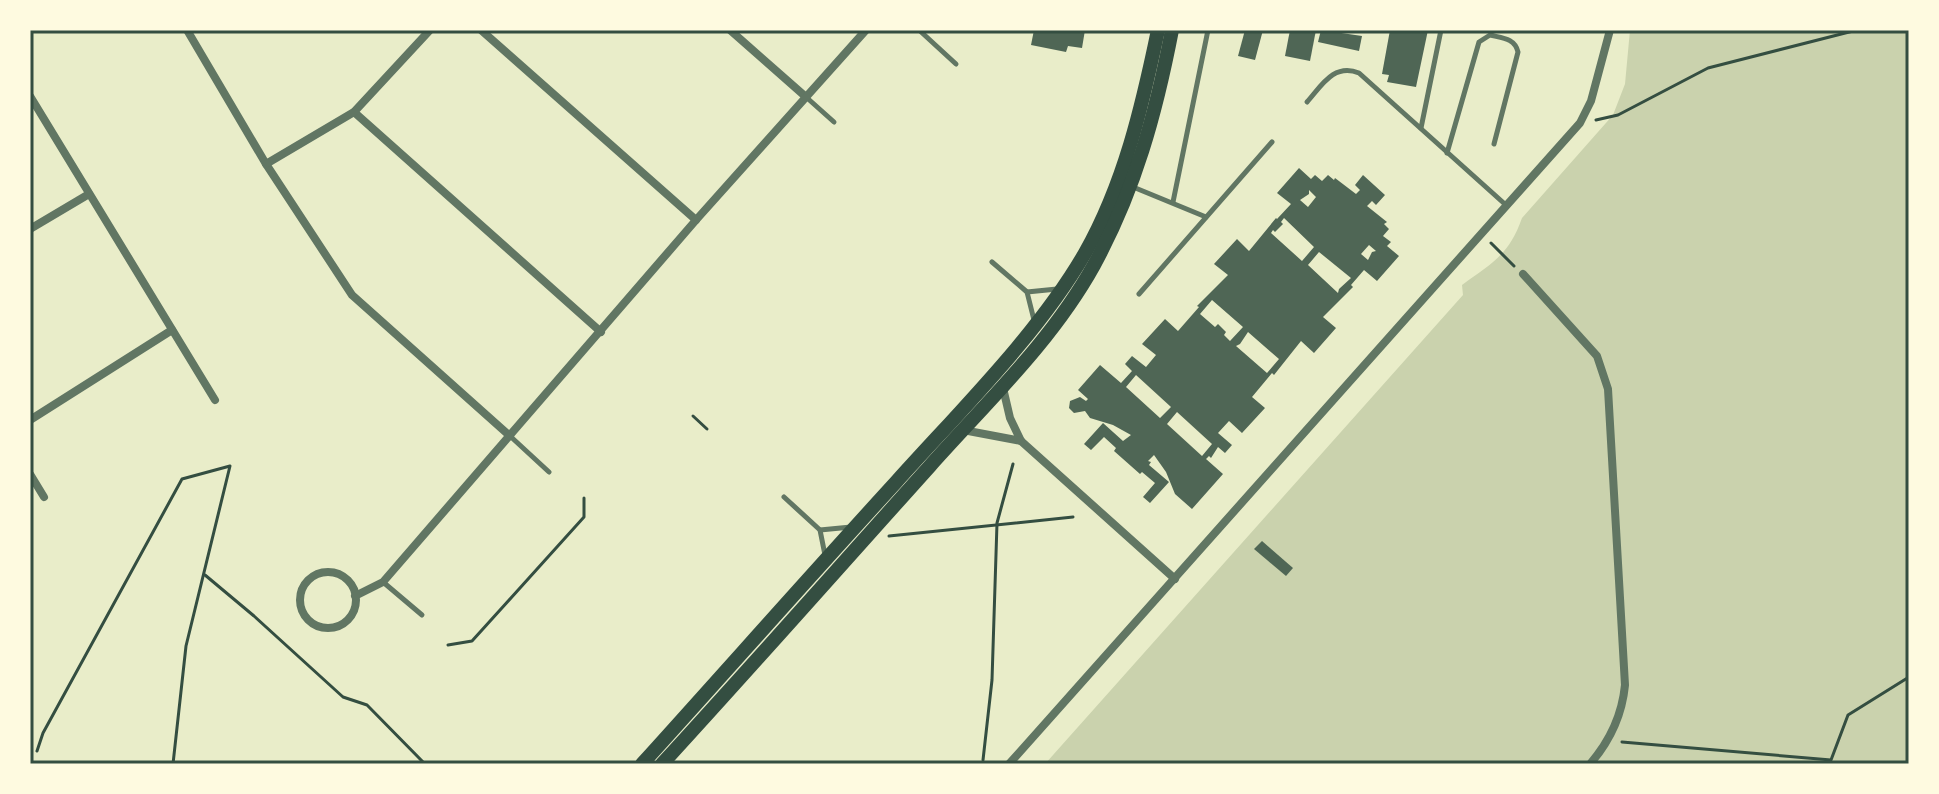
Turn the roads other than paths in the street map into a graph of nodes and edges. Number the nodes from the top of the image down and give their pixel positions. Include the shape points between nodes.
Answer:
1 (187, 30) edge
2 (430, 30) edge
3 (481, 30) edge
4 (730, 30) edge
5 (866, 30) edge
6 (919, 30) edge
7 (1158, 30) edge
8 (1172, 30) edge
9 (1208, 30) edge
10 (1441, 30) edge
11 (1610, 30) edge
12 (956, 64) dead end
13 (30, 96) edge
14 (806, 97) junction
15 (1307, 102) dead end
16 (354, 112) junction
17 (834, 122) dead end
18 (1421, 129) junction
19 (1272, 142) dead end
20 (1494, 144) dead end
21 (1447, 153) junction
22 (266, 164) junction
23 (1132, 187) junction
24 (89, 194) junction
25 (1173, 202) junction
26 (1507, 206) junction
27 (1206, 217) junction
28 (696, 220) junction
29 (30, 229) edge
30 (992, 262) dead end
31 (1523, 274) road end
32 (1063, 288) junction
33 (1027, 292) junction
34 (1139, 294) dead end
35 (1035, 324) junction
36 (172, 330) junction
37 (601, 332) junction
38 (1002, 388) junction
39 (215, 400) dead end
40 (30, 420) edge
41 (963, 430) junction
42 (510, 436) junction
43 (1021, 441) junction
44 (549, 472) dead end
45 (30, 474) edge
46 (44, 497) dead end
47 (784, 497) dead end
48 (856, 525) junction
49 (820, 530) junction
50 (825, 560) junction
51 (1175, 579) junction
52 (383, 582) junction
53 (355, 596) junction
54 (422, 615) dead end
55 (642, 764) edge
56 (662, 764) edge
57 (1009, 764) edge
58 (1590, 764) edge

1 - 22 street
2 - 16 street
3 - 28 street
4 - 14 street
5 - 14 street
6 - 12 lane
7 - 32 main road via 1118,182
8 - 23 main road via 1158,104
9 - 25 lane
10 - 18 lane
11 - 26 street via 1580,123
13 - 24 street
14 - 17 lane
14 - 28 street
15 - 18 lane via 1333,73 1352,70
16 - 22 street
16 - 37 street
18 - 21 lane
19 - 27 lane
20 - 21 lane via 1518,52 1513,42 1490,35 1479,42
21 - 26 lane
22 - 42 street via 352,295
23 - 25 lane
23 - 38 main road via 1076,293
24 - 29 street
24 - 36 street
25 - 27 lane
26 - 51 street
27 - 34 lane
28 - 37 street
30 - 33 lane
31 - 58 street via 1597,356 1608,389 1625,685 1617,724
32 - 33 lane
32 - 35 main road
33 - 35 lane
35 - 48 main road
36 - 39 street
36 - 40 street
37 - 42 street
38 - 41 main road
38 - 43 street
41 - 43 street
41 - 56 main road
42 - 44 lane
42 - 52 street
43 - 51 street
45 - 46 street
47 - 49 lane
48 - 49 lane
48 - 50 main road
49 - 50 lane
50 - 55 main road
51 - 57 street
52 - 53 street
52 - 54 lane
53 - 53 street via 349,618 329,628 317,626 301,609 303,587 321,573 343,577

